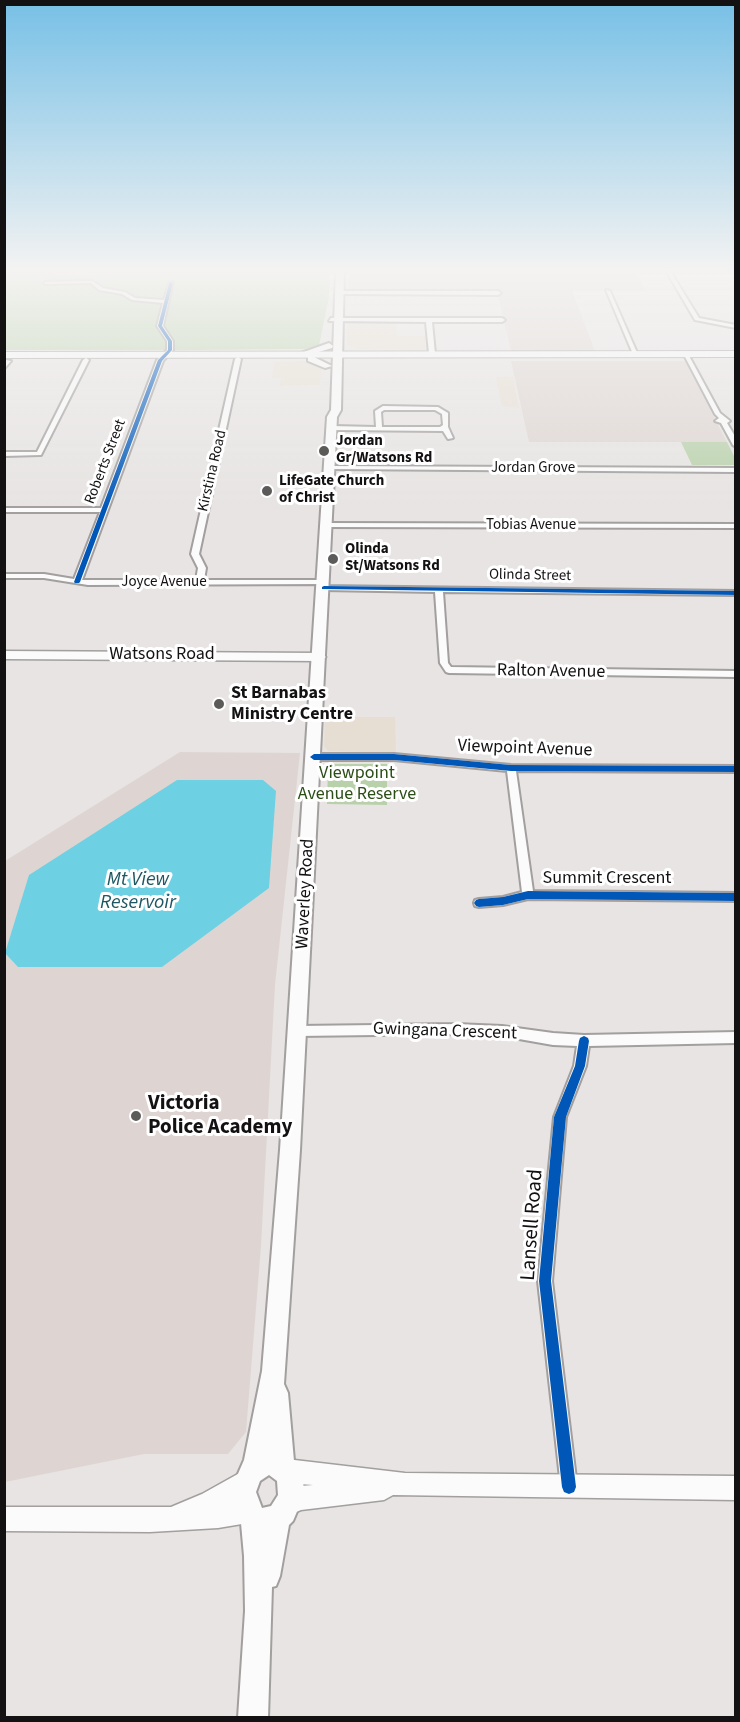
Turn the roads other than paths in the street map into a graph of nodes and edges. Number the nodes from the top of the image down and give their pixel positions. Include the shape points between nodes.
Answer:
1 (170, 349) edge
2 (334, 349) edge
3 (432, 349) edge
4 (634, 349) edge
5 (432, 354) junction
6 (636, 354) junction
7 (735, 354) edge
8 (308, 356) junction
9 (333, 356) junction
10 (354, 356) junction
11 (481, 356) junction
12 (687, 356) junction
13 (163, 357) junction
14 (238, 359) junction
15 (735, 359) edge
16 (86, 360) junction
17 (5, 361) edge
18 (376, 400) dead end
19 (380, 409) junction
20 (724, 421) junction
21 (735, 421) edge
22 (332, 423) junction
23 (379, 427) junction
24 (445, 427) junction
25 (450, 438) dead end
26 (735, 445) edge
27 (4, 454) edge
28 (331, 468) junction
29 (735, 470) edge
30 (4, 510) edge
31 (104, 510) junction
32 (327, 525) junction
33 (735, 526) edge
34 (4, 576) edge
35 (77, 582) junction
36 (200, 583) junction
37 (324, 585) junction
38 (439, 590) junction
39 (735, 593) edge
40 (6, 657) edge
41 (320, 657) junction
42 (735, 674) edge
43 (314, 757) junction
44 (511, 768) junction
45 (735, 769) edge
46 (528, 895) junction
47 (735, 897) edge
48 (480, 903) dead end
49 (298, 1031) junction
50 (735, 1037) edge
51 (584, 1041) junction
52 (274, 1371) junction
53 (284, 1469) junction
54 (250, 1474) junction
55 (405, 1485) junction
56 (569, 1487) junction
57 (735, 1488) edge
58 (267, 1513) junction
59 (169, 1518) junction
60 (4, 1519) edge
61 (253, 1718) edge

1 - 13 street
2 - 9 main road, Waverley Road
3 - 5 street
4 - 6 street
5 - 10 highway
5 - 11 highway
6 - 11 highway
6 - 12 highway
7 - 12 highway
8 - 9 highway
8 - 13 highway
8 - 14 highway
9 - 10 highway
9 - 22 main road, Waverley Road via 336,410
10 - 11 highway
11 - 12 highway
12 - 15 highway
12 - 20 street
13 - 14 highway
13 - 16 highway
13 - 17 highway
13 - 31 street, Roberts Street
14 - 36 street, Kirstina Road via 195,554 202,568
16 - 17 highway
16 - 27 street via 39,454
18 - 19 street
19 - 23 street
19 - 24 street via 440,408 445,413
20 - 21 street
20 - 26 street
22 - 23 street
22 - 28 main road, Waverley Road
23 - 24 street
24 - 25 street
28 - 29 street, Jordan Grove
28 - 32 main road, Waverley Road
30 - 31 street
31 - 35 street, Roberts Street
32 - 33 street, Tobias Avenue
32 - 37 main road, Waverley Road
34 - 35 street, Joyce Avenue via 44,576
35 - 36 street, Joyce Avenue
36 - 37 street, Joyce Avenue
37 - 38 street, Olinda Street
37 - 41 main road, Waverley Road
38 - 39 street, Olinda Street
38 - 42 street, Ralton Avenue via 444,663 449,670
40 - 41 street, Watsons Road
41 - 43 main road, Waverley Road
43 - 44 street, Viewpoint Avenue via 394,757
43 - 49 main road, Waverley Road
44 - 45 street, Viewpoint Avenue
44 - 46 street, Summit Crescent
46 - 47 street, Summit Crescent
46 - 48 street, Summit Crescent
49 - 51 street, Gwingana Crescent via 456,1029
49 - 52 main road, Waverley Road
50 - 51 street, Gwingana Crescent
51 - 56 street, Lansell Road via 580,1066 560,1117 545,1281
52 - 53 main road, Waverley Road
52 - 54 main road, Waverley Road
53 - 54 main road via 269,1462
53 - 55 street
53 - 58 main road via 291,1486
54 - 58 main road via 243,1492
54 - 59 street via 208,1503
55 - 56 street
55 - 58 street via 301,1498
56 - 57 street
58 - 59 street
58 - 61 main road
59 - 60 street

